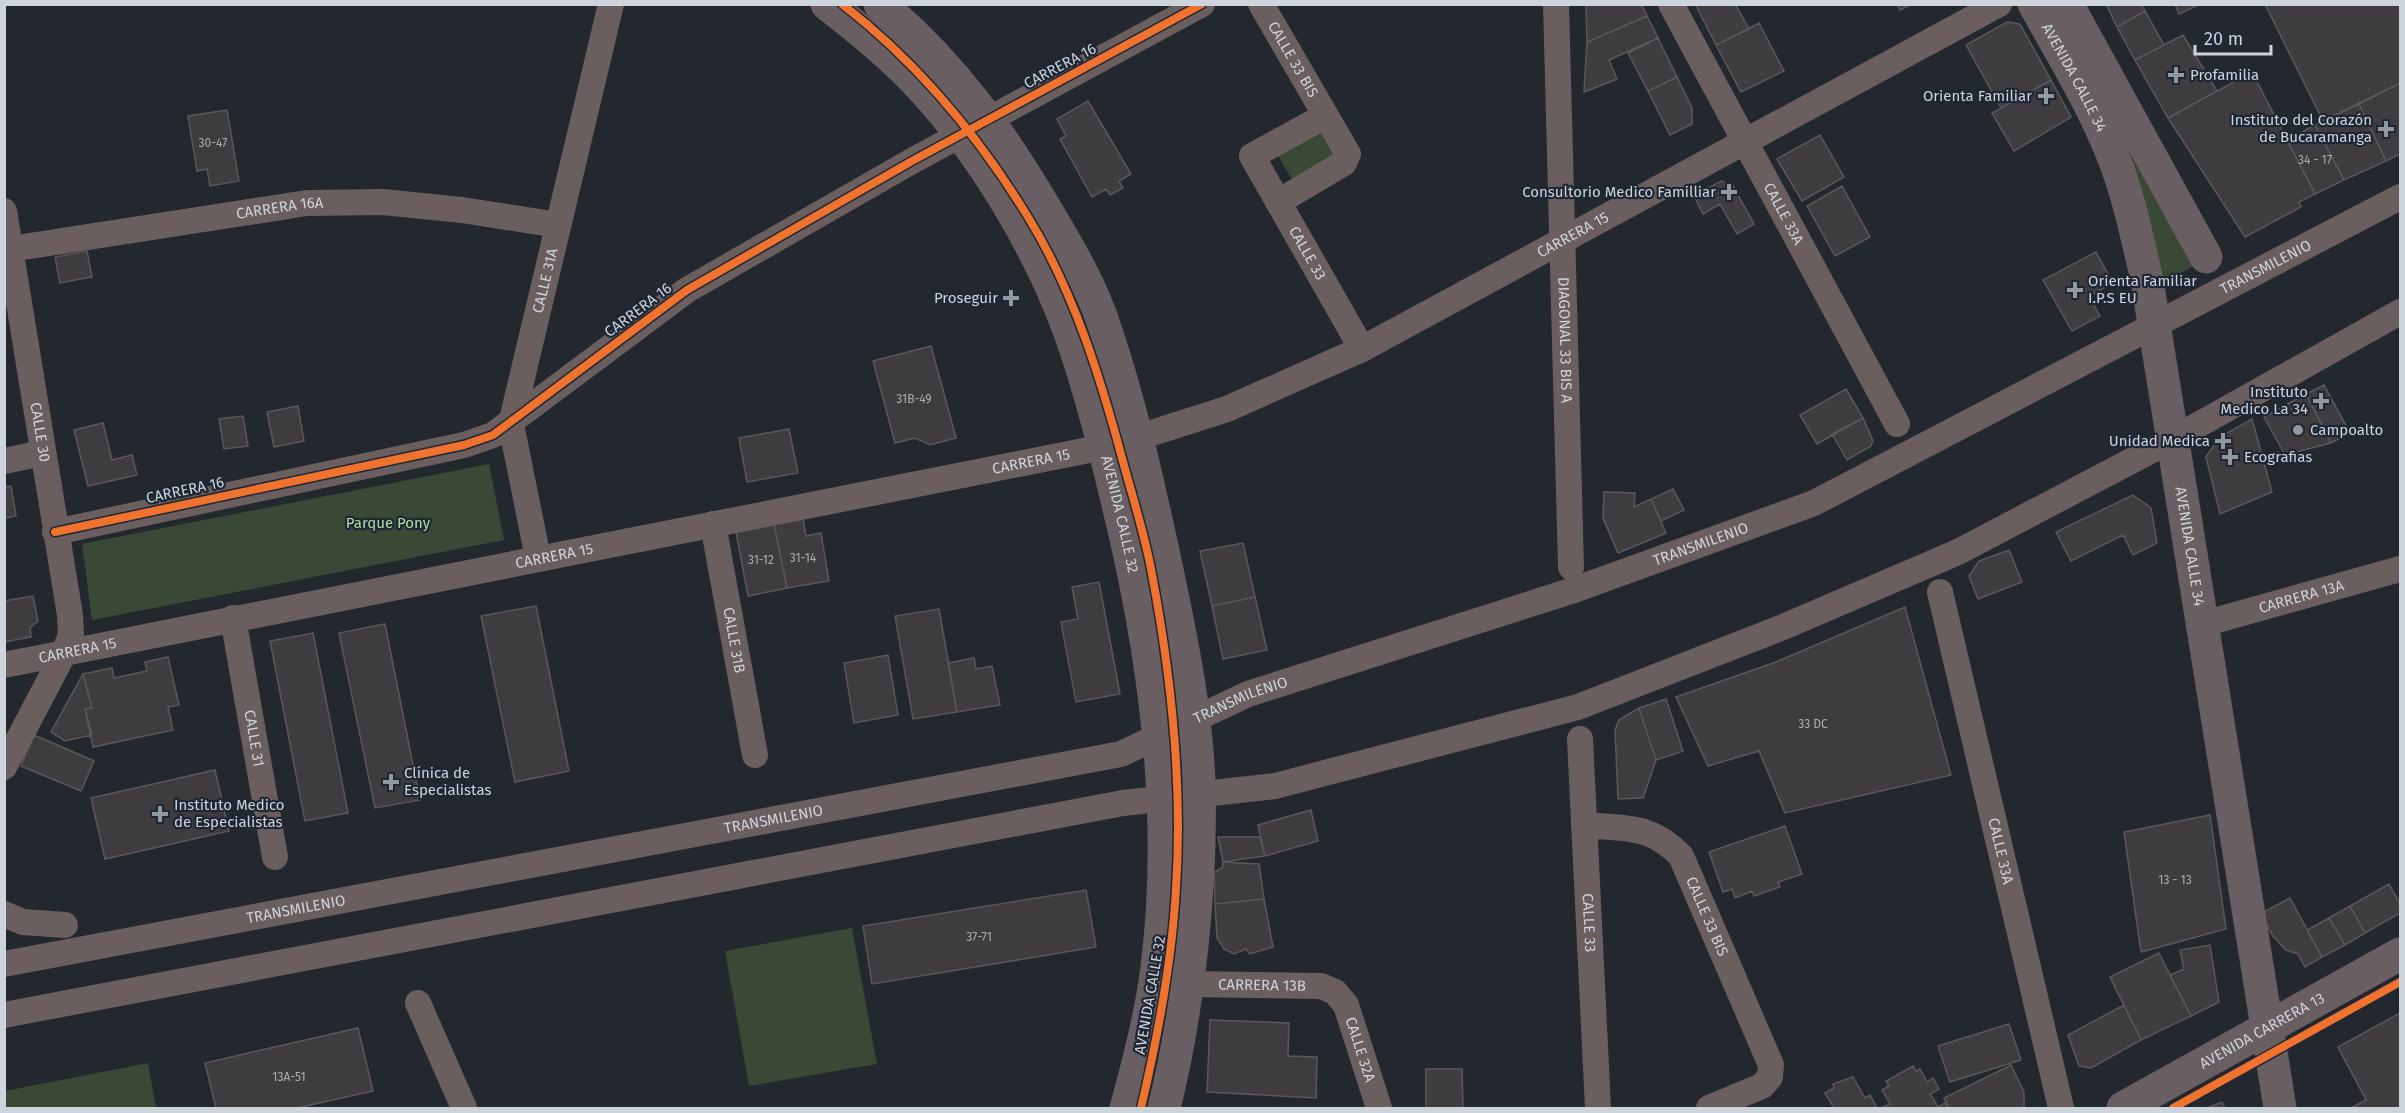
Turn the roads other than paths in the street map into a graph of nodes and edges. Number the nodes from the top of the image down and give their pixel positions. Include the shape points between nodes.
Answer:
1 (610, 4) edge
2 (827, 4) edge
3 (880, 4) edge
4 (1202, 4) edge
5 (1261, 4) edge
6 (1556, 4) edge
7 (1671, 4) edge
8 (1999, 4) edge
9 (2034, 4) edge
10 (2067, 4) edge
11 (1325, 116) junction
12 (990, 120) junction
13 (960, 136) junction
14 (1744, 140) junction
15 (2400, 197) edge
16 (1278, 202) junction
17 (4, 211) edge
18 (558, 225) junction
19 (1562, 239) junction
20 (7, 250) edge
21 (2206, 257) dead end
22 (2400, 312) edge
23 (2155, 325) junction
24 (1362, 349) junction
25 (511, 424) junction
26 (1897, 424) dead end
27 (1136, 438) junction
28 (2173, 439) junction
29 (1104, 447) junction
30 (43, 453) junction
31 (4, 461) edge
32 (713, 524) junction
33 (55, 532) junction
34 (538, 558) junction
35 (1571, 567) dead end
36 (2400, 569) edge
37 (1940, 592) dead end
38 (233, 618) junction
39 (2203, 624) junction
40 (65, 651) junction
41 (4, 665) edge
42 (1194, 720) junction
43 (1159, 736) junction
44 (1581, 739) dead end
45 (755, 755) dead end
46 (4, 767) edge
47 (1199, 795) junction
48 (1163, 799) junction
49 (1584, 825) junction
50 (275, 857) dead end
51 (4, 914) edge
52 (65, 925) dead end
53 (2400, 954) edge
54 (4, 964) edge
55 (1187, 984) junction
56 (1335, 992) joint
57 (418, 1003) dead end
58 (4, 1015) edge
59 (2267, 1028) junction
60 (464, 1108) edge
61 (1126, 1108) edge
62 (1164, 1108) edge
63 (1379, 1108) edge
64 (1598, 1108) edge
65 (1709, 1108) edge
66 (2061, 1108) edge
67 (2122, 1108) edge
68 (2280, 1108) edge

1 - 18 street, CALLE 31A
2 - 13 main road, AVENIDA CALLE 32 via 898,63
3 - 12 main road, AVENIDA CALLE 32 via 924,44
4 - 12 street, CARRERA 16
5 - 11 street, CALLE 33 BIS
6 - 19 street, DIAGONAL 33 BIS A
7 - 14 street, CALLE 33A
8 - 14 street, CARRERA 15
9 - 23 main road, AVENIDA CALLE 34 via 2114,156 2131,207
10 - 21 main road, AVENIDA CALLE 34
11 - 16 street, CALLE 33 BIS via 1347,158
11 - 16 street, CALLE 33 via 1252,156
12 - 13 street, CARRERA 16
12 - 27 main road, AVENIDA CALLE 32 via 1071,250 1090,291 1106,329
13 - 25 street, CARRERA 16 via 687,290
13 - 29 main road, AVENIDA CALLE 32 via 1018,225 1051,289 1068,330
14 - 19 street, CARRERA 15
14 - 26 street, CALLE 33A
15 - 23 street, TRANSMILENIO
16 - 24 street, CALLE 33
17 - 20 street, CALLE 30
18 - 20 street, CARRERA 16A via 383,202 307,203
18 - 25 street, CALLE 31A
19 - 24 street, CARRERA 15
19 - 35 street, DIAGONAL 33 BIS A
20 - 30 street, CALLE 30
22 - 28 street
23 - 28 main road, AVENIDA CALLE 34
23 - 42 street, TRANSMILENIO via 1814,503 1574,590 1248,694
24 - 27 street, CARRERA 15 via 1227,409
25 - 33 street, CARRERA 16 via 464,446
25 - 34 street, CALLE 31A
27 - 42 main road, AVENIDA CALLE 32 via 1171,589
28 - 39 main road, AVENIDA CALLE 34
28 - 47 street via 1958,552 1578,708 1275,786
29 - 32 street, CARRERA 15
29 - 43 main road, AVENIDA CALLE 32 via 1142,617
30 - 31 street
30 - 33 street, CALLE 30
32 - 34 street, CARRERA 15
32 - 45 street, CALLE 31B
33 - 40 street, CALLE 30 via 70,615 71,634
34 - 38 street, CARRERA 15
36 - 39 street, CARRERA 13A
37 - 66 street, CALLE 33A
38 - 40 street, CARRERA 15
38 - 50 street, CALLE 31
39 - 59 main road, AVENIDA CALLE 34
40 - 41 street, CARRERA 15
40 - 46 street, CALLE 30
42 - 43 street, TRANSMILENIO
42 - 47 main road, AVENIDA CALLE 32
43 - 48 main road, AVENIDA CALLE 32
43 - 54 street, TRANSMILENIO via 1121,754
44 - 49 street, CALLE 33
47 - 48 street
47 - 55 main road, AVENIDA CALLE 32
48 - 58 street via 1124,803
48 - 61 main road, AVENIDA CALLE 32 via 1162,919 1157,969
49 - 64 street, CALLE 33
49 - 65 street, CALLE 33 BIS via 1647,831 1666,840 1681,856 1771,1065 1770,1077 1762,1086
51 - 52 street via 23,922
53 - 59 main road, AVENIDA CARRERA 13
55 - 56 street, CARRERA 13B via 1322,986
55 - 62 main road, AVENIDA CALLE 32
56 - 63 street, CALLE 32A via 1346,1005
57 - 60 street
59 - 67 main road, AVENIDA CARRERA 13
59 - 68 main road, AVENIDA CALLE 34

